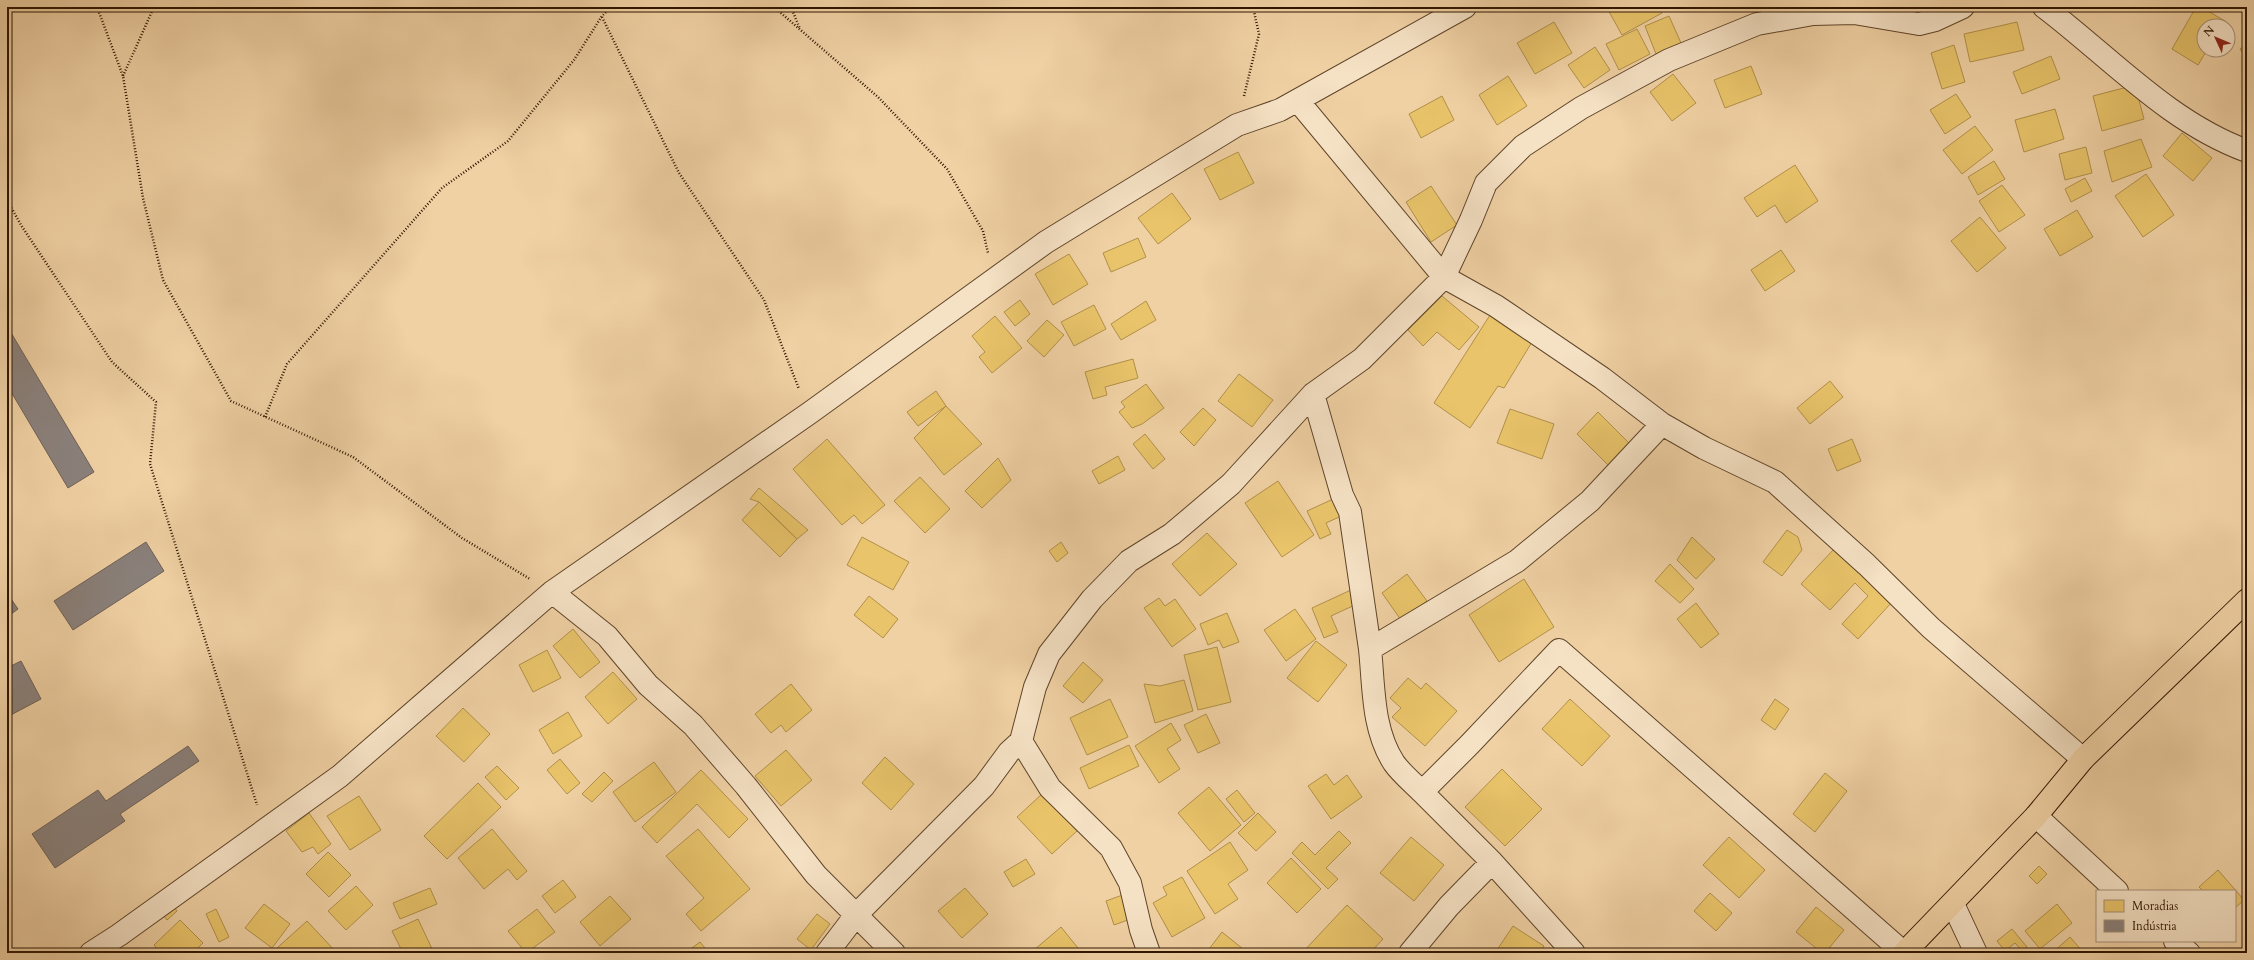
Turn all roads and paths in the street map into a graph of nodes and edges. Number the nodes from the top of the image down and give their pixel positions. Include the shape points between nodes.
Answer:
1 (97, 7) edge
2 (154, 7) edge
3 (611, 7) edge
4 (774, 7) edge
5 (791, 7) edge
6 (1253, 7) edge
7 (1465, 7) edge
8 (1963, 7) edge
9 (2044, 7) edge
10 (602, 16) junction
11 (801, 30) junction
12 (123, 76) junction
13 (1298, 101) junction
14 (1237, 126) junction
15 (2247, 151) edge
16 (7, 200) edge
17 (1444, 277) junction
18 (994, 279) junction
19 (1313, 394) junction
20 (811, 412) junction
21 (265, 417) junction
22 (1662, 424) junction
23 (552, 592) junction
24 (2247, 600) edge
25 (1370, 648) junction
26 (1021, 741) junction
27 (2083, 759) junction
28 (1422, 792) junction
29 (2036, 816) junction
30 (265, 829) junction
31 (1492, 862) junction
32 (2116, 890) edge
33 (1953, 904) junction
34 (856, 915) junction
35 (2176, 942) edge
36 (90, 953) edge
37 (827, 953) edge
38 (894, 953) edge
39 (1149, 953) edge
40 (1410, 953) edge
41 (1574, 953) edge
42 (1904, 953) edge
43 (1976, 953) edge
44 (2189, 953) edge

1 - 12 path
2 - 12 path
3 - 10 path
4 - 11 path
5 - 11 path
6 - 14 path via 1259,34
7 - 13 street
8 - 17 street via 1919,24 1854,14 1813,14 1757,24 1669,60 1581,108 1523,146 1486,182
9 - 15 street via 2173,113
10 - 20 path via 679,174 764,300 799,389
10 - 21 path via 574,60 508,141 442,188 287,364
11 - 18 path via 878,97 946,169 983,231
12 - 21 path via 143,198 163,280 231,401
13 - 14 street
13 - 17 street
14 - 18 street via 1046,242
16 - 30 path via 112,362 156,402 150,464
17 - 19 street via 1362,359
17 - 22 street via 1502,310 1602,378
18 - 20 street
19 - 25 street via 1342,494 1350,512
19 - 26 street via 1231,484 1172,534 1129,561 1092,599 1049,654
20 - 23 street
21 - 23 path via 353,457 462,538
22 - 25 street via 1590,501 1517,561
22 - 27 street via 1704,448 1775,482 1867,565 1931,628
23 - 30 street via 340,776
23 - 34 street via 607,636 648,685 693,725 746,786 816,875
24 - 27 main road
25 - 28 street via 1376,715 1386,750 1395,764
26 - 34 street via 1009,752 984,786
26 - 39 street via 1050,788 1111,848 1130,883
27 - 29 main road
28 - 31 street
28 - 42 street via 1559,650
29 - 32 street
29 - 33 main road
30 - 36 street via 119,935
31 - 40 street via 1449,906
31 - 41 street
33 - 42 main road
33 - 43 street
34 - 37 street
34 - 38 street
35 - 44 street

